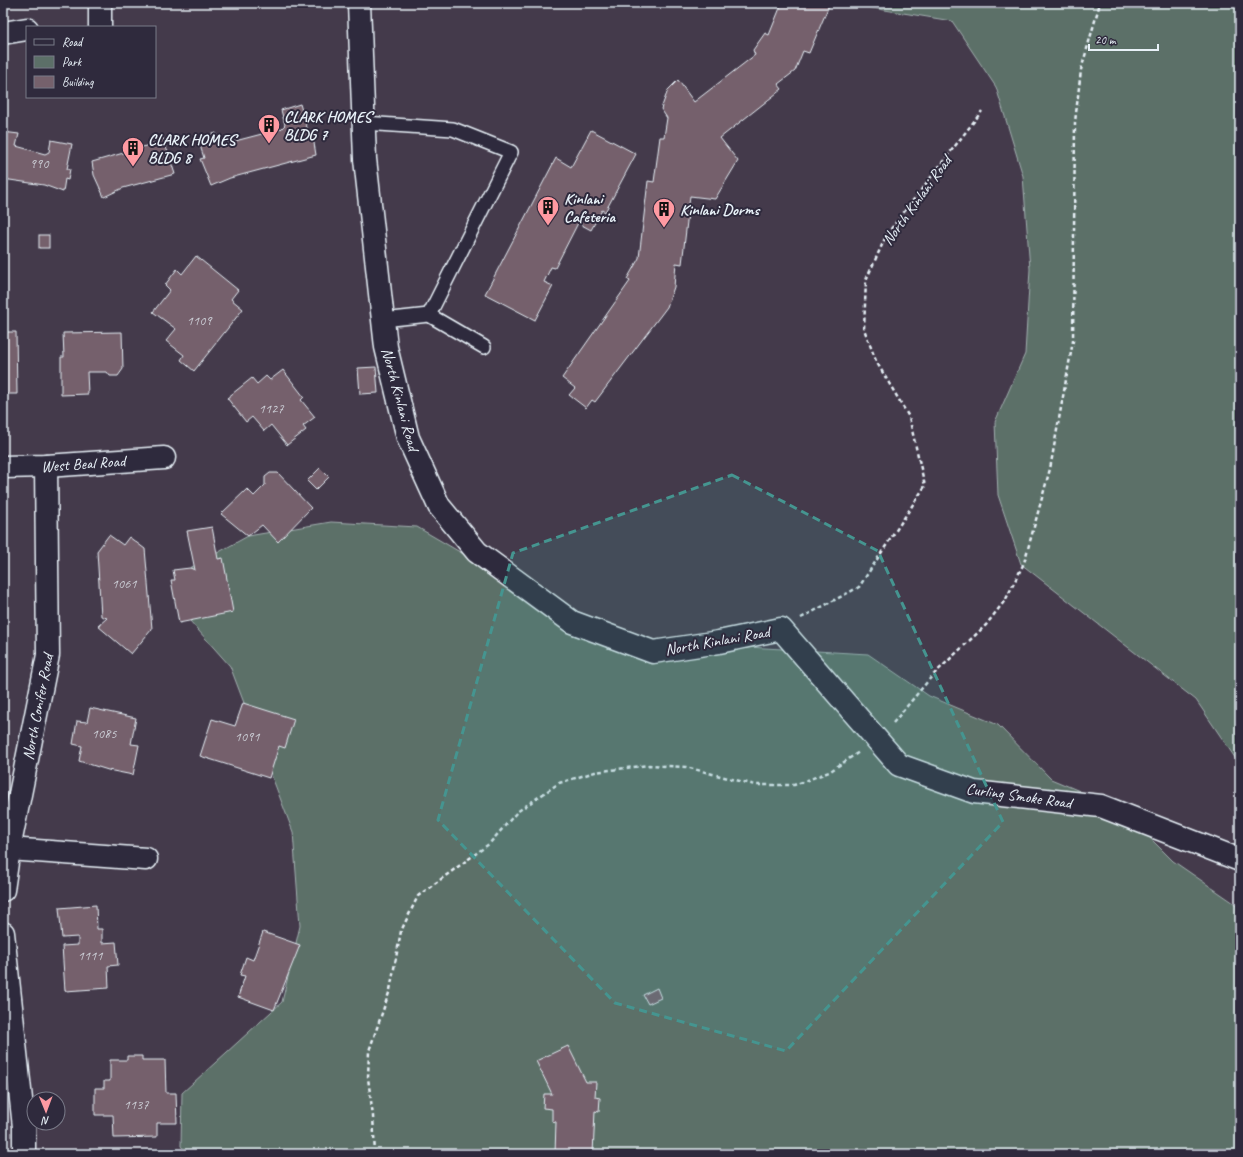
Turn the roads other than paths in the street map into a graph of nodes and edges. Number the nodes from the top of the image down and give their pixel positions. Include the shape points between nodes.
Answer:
1 (100, 3) edge
2 (359, 3) edge
3 (100, 26) edge
4 (26, 29) edge
5 (3, 33) edge
6 (364, 123) junction
7 (428, 315) junction
8 (382, 320) junction
9 (484, 347) dead end
10 (164, 458) dead end
11 (46, 466) junction
12 (3, 467) edge
13 (781, 629) joint
14 (9, 849) junction
15 (146, 859) dead end
16 (1240, 860) edge
17 (3, 890) edge
18 (3, 933) edge
19 (24, 1154) edge

1 - 3 street
2 - 6 street, North Kinlani Road
4 - 5 street
6 - 7 lane via 453,129 511,152
6 - 8 street, North Kinlani Road via 365,159
7 - 8 lane
7 - 9 lane
8 - 13 street, North Kinlani Road via 408,438 439,506 476,552 572,622 653,652
10 - 11 street, West Beal Road
11 - 12 street, West Beal Road
11 - 14 street, North Conifer Road via 48,655
13 - 16 street, Curling Smoke Road via 899,765 974,792 1101,806
14 - 15 street
14 - 17 street, North Conifer Road
18 - 19 street via 24,1127

